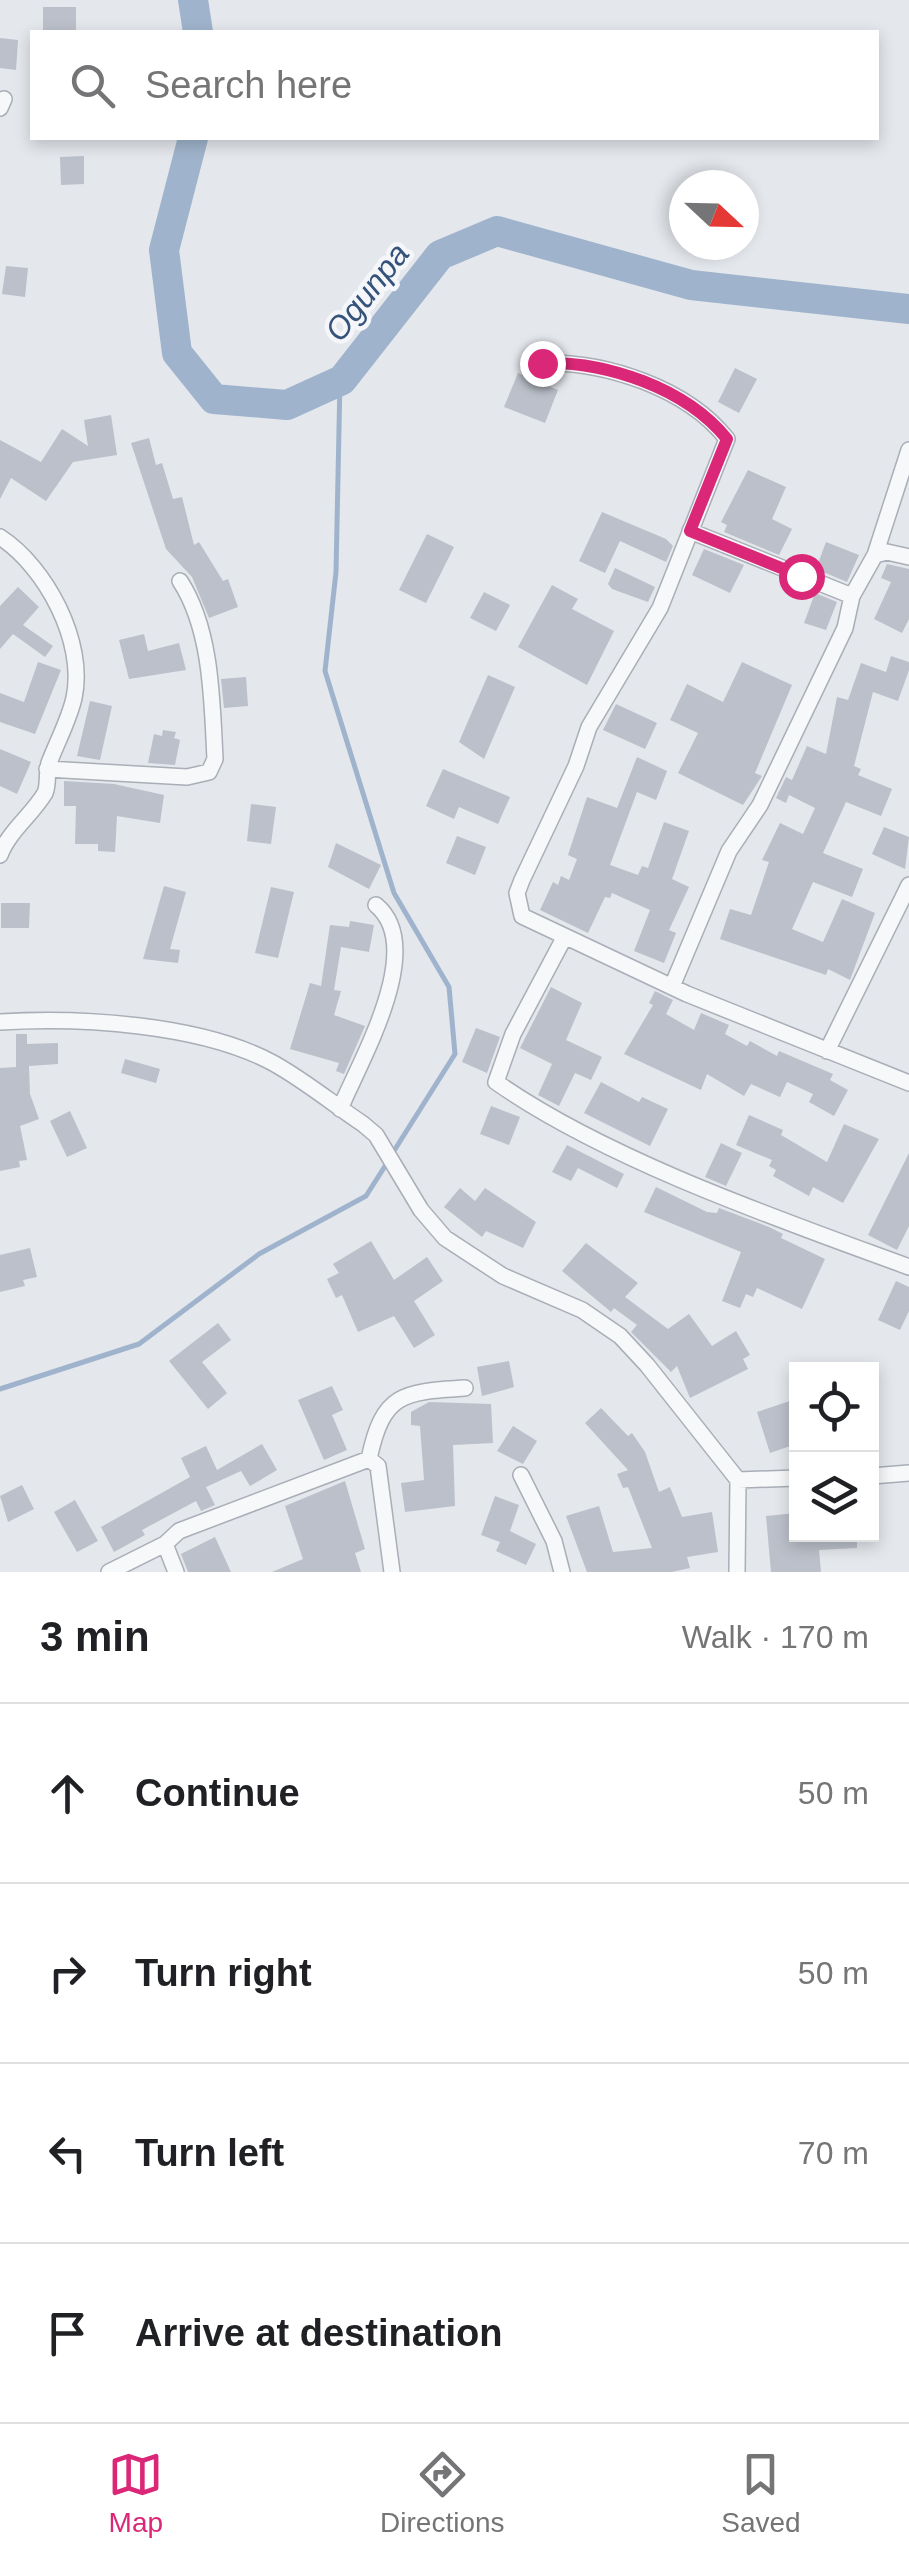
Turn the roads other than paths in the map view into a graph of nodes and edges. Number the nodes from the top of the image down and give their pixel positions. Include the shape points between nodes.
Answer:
1 (542, 363) dead end
2 (727, 439) junction
3 (909, 450) edge
4 (0, 538) edge
5 (876, 555) junction
6 (909, 557) edge
7 (180, 582) dead end
8 (852, 596) junction
9 (47, 769) junction
10 (0, 856) edge
11 (909, 885) edge
12 (376, 905) dead end
13 (564, 938) junction
14 (673, 984) junction
15 (0, 1022) edge
16 (827, 1052) junction
17 (909, 1083) edge
18 (340, 1109) junction
19 (909, 1266) edge
20 (465, 1388) dead end
21 (369, 1460) junction
22 (909, 1473) edge
23 (520, 1475) dead end
24 (879, 1475) edge
25 (789, 1478) edge
26 (738, 1480) junction
27 (165, 1544) junction
28 (109, 1572) edge
29 (176, 1572) edge
30 (392, 1572) edge
31 (562, 1572) edge
32 (737, 1572) edge

1 - 2 street via 572,362 680,398
2 - 8 street via 690,531
2 - 13 street via 660,608 588,727 517,893 522,916
3 - 5 street
4 - 9 street via 16,548 50,593 74,649 74,697
5 - 6 street
5 - 8 street
7 - 9 street via 196,606 202,636 215,760 209,772 187,777
8 - 14 street via 819,686 760,806 728,851
9 - 10 street via 47,790
11 - 16 street
12 - 18 street via 390,916 396,958 385,1005
13 - 14 street
13 - 19 street via 513,1034 496,1082 673,1173
14 - 16 street
15 - 18 street via 92,1020 238,1049 273,1063
16 - 17 street
18 - 26 street via 376,1135 444,1238 620,1336
20 - 21 street via 415,1391 393,1404 377,1421
21 - 27 street via 178,1531
21 - 30 street via 378,1466
22 - 24 street
23 - 31 street
25 - 26 street
26 - 32 street
27 - 28 street
27 - 29 street

